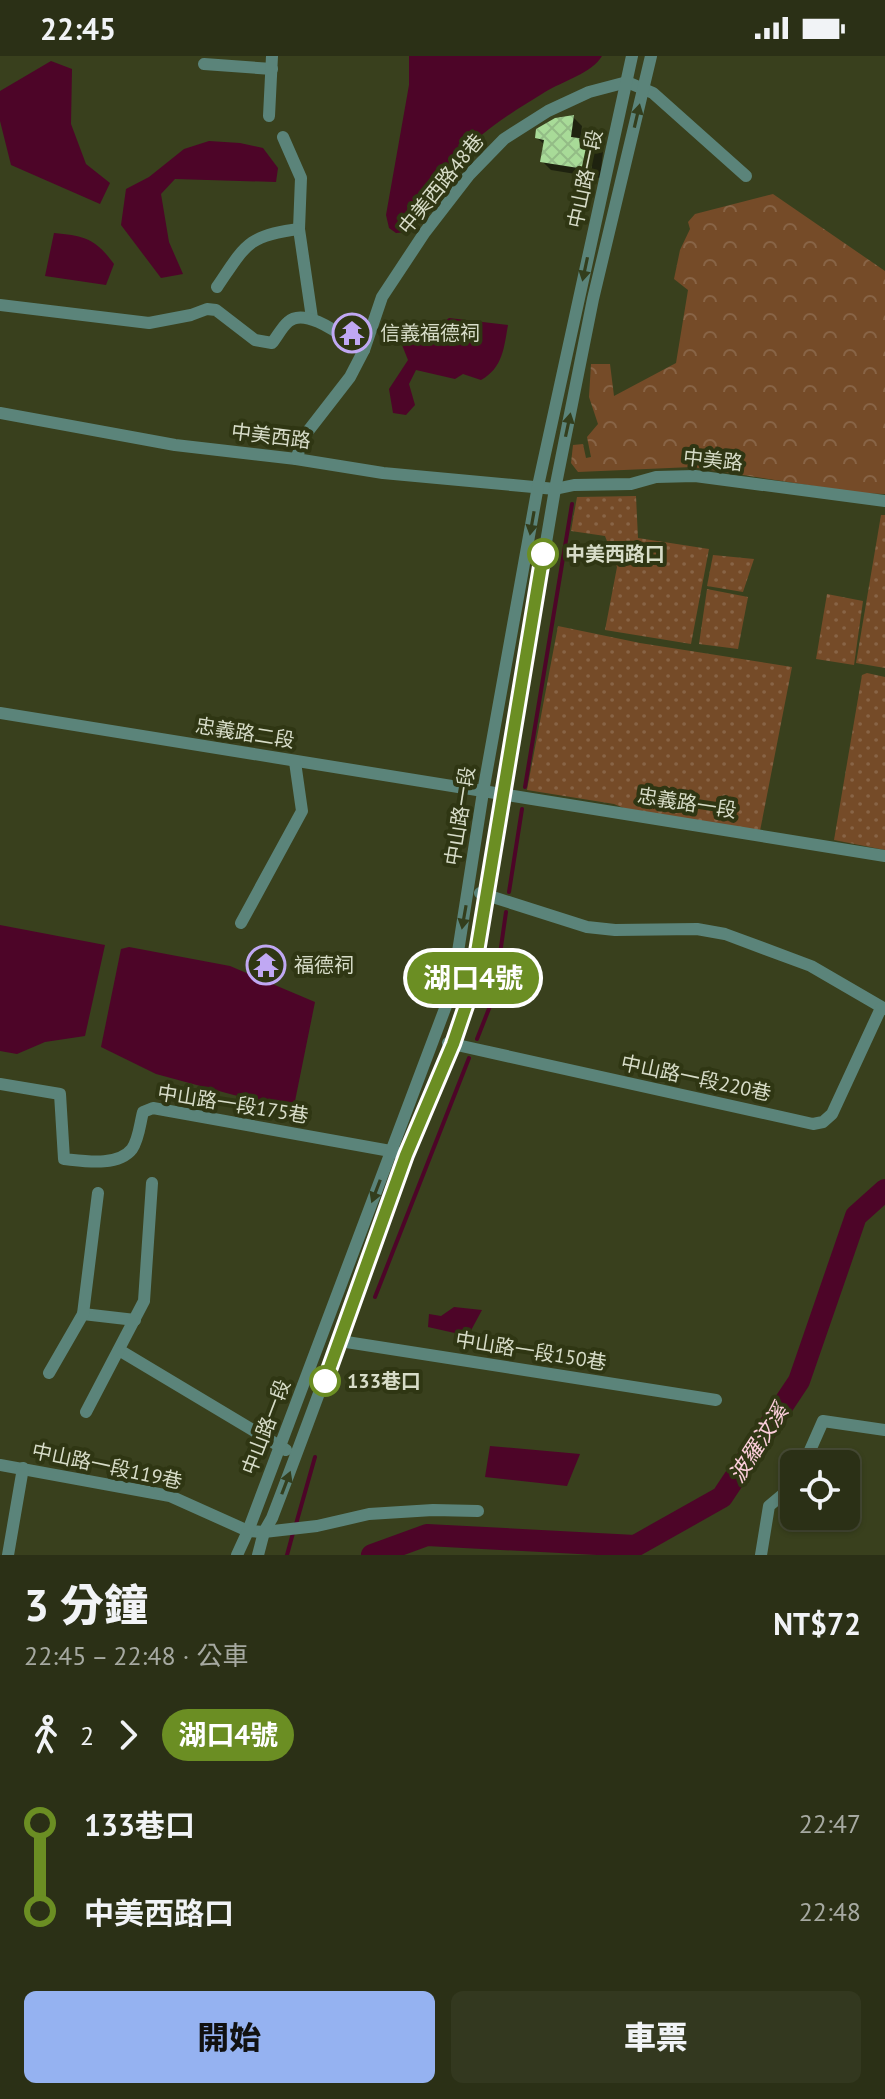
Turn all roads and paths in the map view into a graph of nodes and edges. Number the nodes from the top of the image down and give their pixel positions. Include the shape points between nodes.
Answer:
1 (632, 56) edge
2 (651, 56) edge
3 (272, 62) edge
4 (204, 64) dead end
5 (627, 82) junction
6 (643, 88) junction
7 (269, 116) dead end
8 (283, 137) dead end
9 (610, 156) junction
10 (627, 161) junction
11 (746, 176) dead end
12 (299, 229) junction
13 (217, 287) dead end
14 (579, 295) junction
15 (593, 299) junction
16 (0, 305) edge
17 (312, 318) junction
18 (364, 350) junction
19 (0, 413) edge
20 (296, 459) junction
21 (538, 486) junction
22 (555, 489) junction
23 (885, 501) edge
24 (0, 713) edge
25 (295, 762) junction
26 (483, 792) junction
27 (502, 795) junction
28 (885, 856) edge
29 (469, 890) junction
30 (488, 894) junction
31 (241, 923) dead end
32 (883, 1008) edge
33 (433, 1041) junction
34 (453, 1044) junction
35 (0, 1084) edge
36 (391, 1150) junction
37 (406, 1155) junction
38 (152, 1183) dead end
39 (98, 1193) dead end
40 (83, 1314) junction
41 (135, 1320) junction
42 (340, 1341) junction
43 (119, 1350) junction
44 (49, 1373) dead end
45 (716, 1400) dead end
46 (86, 1412) dead end
47 (885, 1430) edge
48 (279, 1448) junction
49 (810, 1450) edge
50 (297, 1454) junction
51 (0, 1465) edge
52 (23, 1468) junction
53 (780, 1497) edge
54 (478, 1511) dead end
55 (248, 1531) junction
56 (264, 1532) junction
57 (8, 1555) edge
58 (237, 1555) edge
59 (258, 1555) edge
60 (761, 1555) edge

1 - 5 street, 中山路一段
2 - 6 street, 中山路一段
3 - 4 street
3 - 7 street
5 - 6 street
5 - 9 street, 中山路一段
5 - 18 street, 中美西路48巷 via 548,111 487,155 425,232 382,297
10 -> 6 street, 中山路一段
6 - 11 street
8 - 12 street via 301,178
9 - 10 street
9 -> 14 street, 中山路一段
10 - 15 street, 中山路一段
12 - 13 street via 246,244
12 - 17 street
14 - 15 street
14 - 21 street, 中山路一段
22 -> 15 street, 中山路一段
16 - 17 street via 149,323 216,310 255,340 272,343 288,321
17 - 18 street
18 - 20 street, 中美西路48巷 via 305,435
19 - 20 street, 中美西路 via 175,445
20 - 21 street, 中美西路 via 383,473
21 - 22 street, 中美路
21 -> 26 street, 中山路一段
22 - 23 street, 中美路 via 673,475
22 - 27 street, 中山路一段
24 - 25 street, 忠義路二段
25 - 26 street, 忠義路二段
25 - 31 street via 302,811
26 - 27 street, 忠義路一段
26 - 29 street, 中山路一段
27 - 28 street, 忠義路一段
27 - 30 street, 中山路一段
29 - 30 street
29 -> 33 street, 中山路一段 via 452,990
30 - 32 street via 587,927 725,934 811,966
30 - 34 street, 中山路一段 via 470,994
32 - 34 street, 中山路一段220巷 via 832,1114 813,1124
33 - 34 street, 中山路一段220巷
33 - 36 street, 中山路一段
34 - 37 street, 中山路一段
35 - 36 street, 中山路一段175巷 via 60,1094 64,1159 95,1163 125,1155 134,1147 143,1112 153,1108
36 - 37 street, 中山路一段175巷
36 -> 48 street, 中山路一段
37 - 42 street, 中山路一段
38 - 41 street via 144,1301
39 - 40 street
40 - 41 street
40 - 44 street
41 - 43 street
42 - 45 street, 中山路一段150巷
42 - 50 street, 中山路一段
43 - 46 street
43 - 48 street
47 - 49 street via 823,1421
48 - 50 street
48 - 55 street, 中山路一段
56 -> 50 street, 中山路一段
51 - 52 street, 中山路一段119巷
52 - 55 street, 中山路一段119巷 via 170,1496
52 - 57 street
53 - 60 street via 769,1506
54 - 56 street via 369,1514
55 - 56 street
55 - 58 street, 中山路一段
56 - 59 street, 中山路一段

